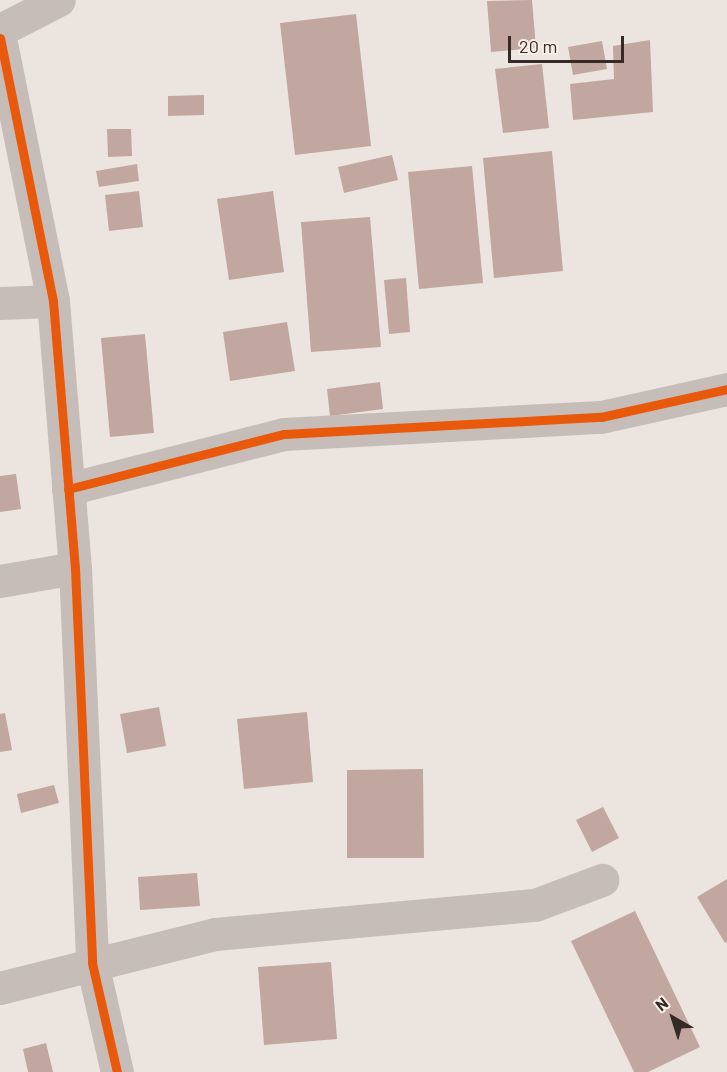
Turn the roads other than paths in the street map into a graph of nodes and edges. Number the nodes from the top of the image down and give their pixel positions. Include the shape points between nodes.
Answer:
1 (59, 0) edge
2 (0, 30) edge
3 (0, 38) edge
4 (53, 301) junction
5 (0, 303) edge
6 (727, 389) edge
7 (69, 489) junction
8 (75, 568) junction
9 (0, 581) edge
10 (602, 880) dead end
11 (92, 963) junction
12 (0, 988) edge
13 (117, 1072) edge

1 - 2 street
3 - 4 street
4 - 5 street
4 - 7 street
6 - 7 street via 601,417 284,434
7 - 8 street
8 - 9 street
8 - 11 street
10 - 11 street via 535,905 215,934
11 - 12 street
11 - 13 street

